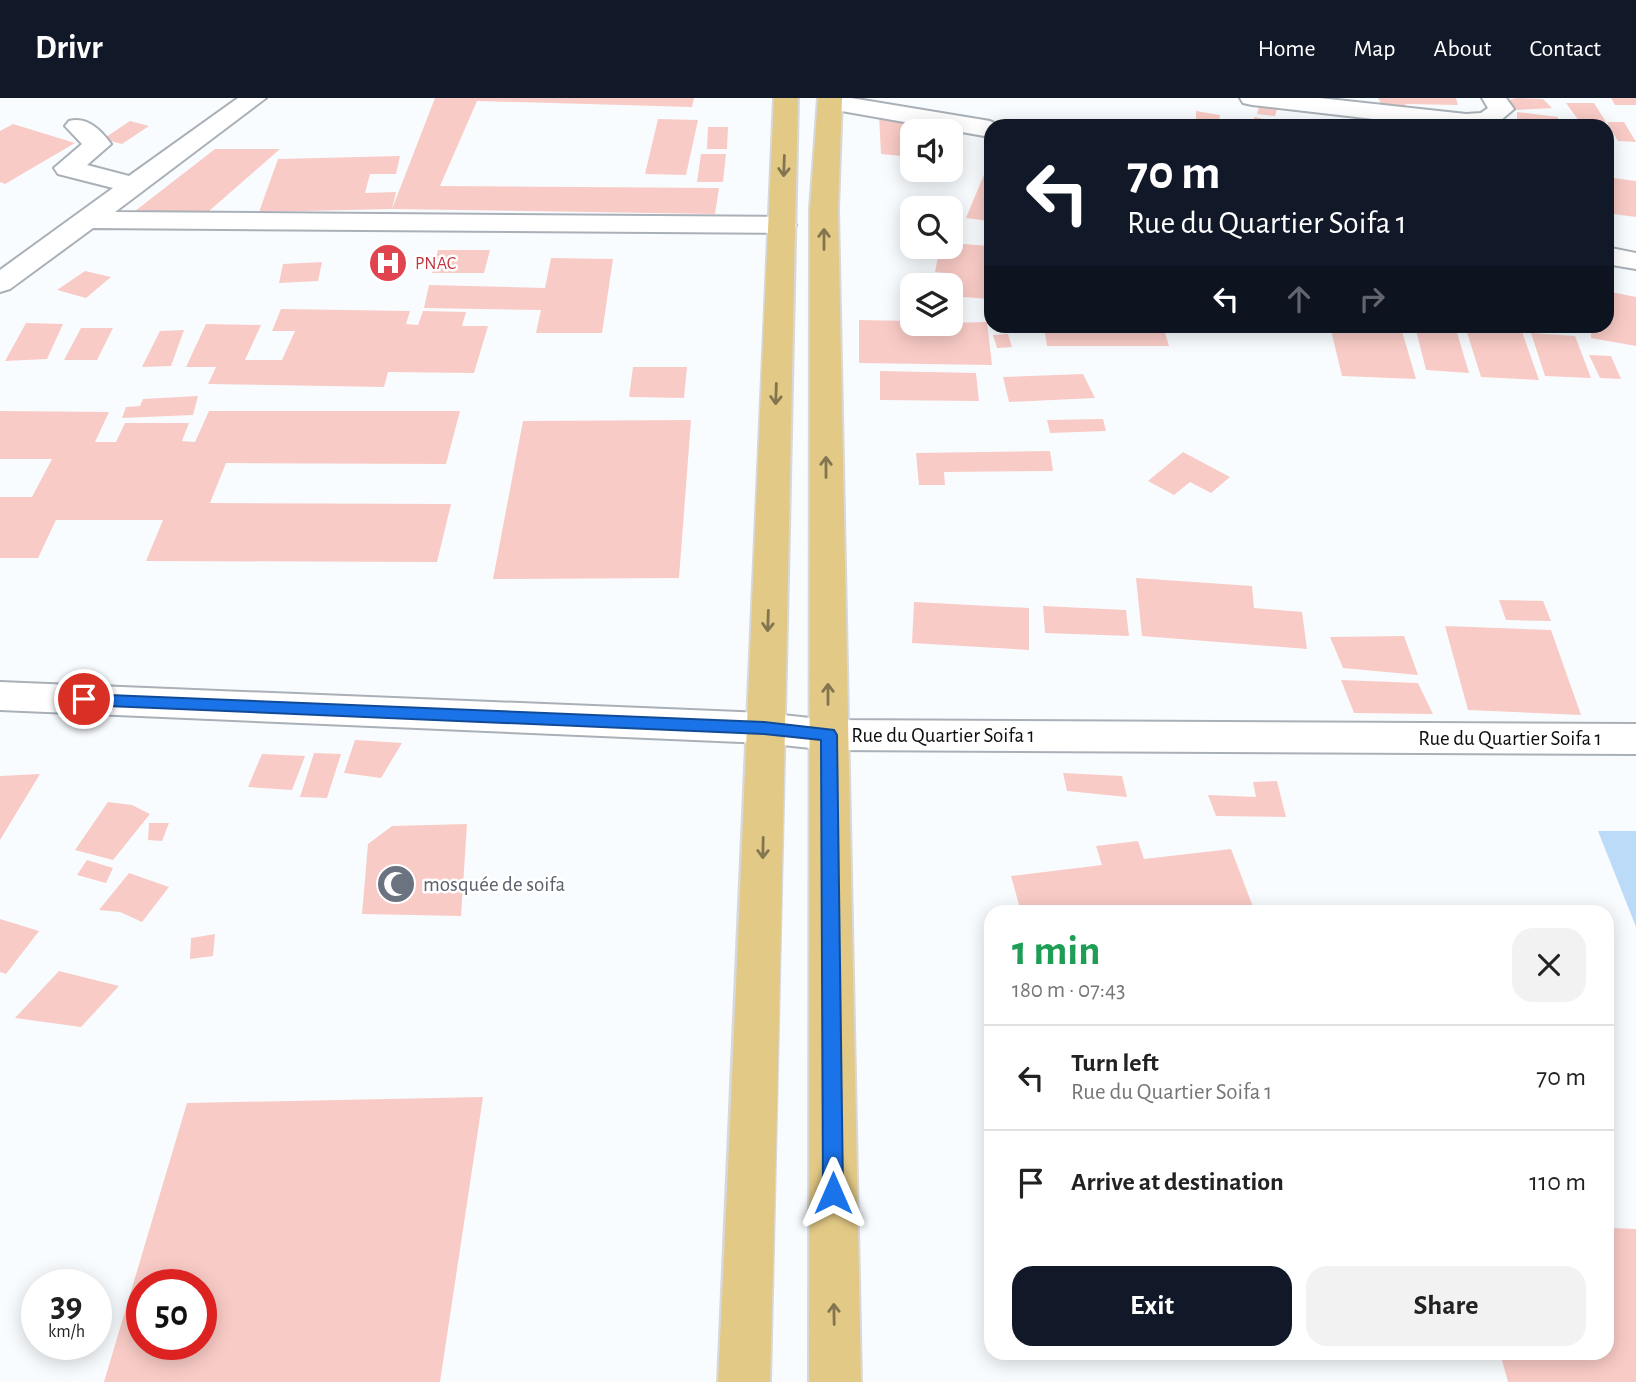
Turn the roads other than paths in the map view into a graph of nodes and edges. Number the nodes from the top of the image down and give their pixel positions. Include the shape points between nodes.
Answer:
1 (254, 98) edge
2 (786, 98) edge
3 (1252, 98) edge
4 (1494, 98) edge
5 (830, 100) edge
6 (950, 109) edge
7 (1439, 119) edge
8 (1489, 119) edge
9 (78, 126) dead end
10 (984, 126) edge
11 (135, 186) junction
12 (88, 220) junction
13 (782, 225) junction
14 (1614, 257) edge
15 (1636, 261) edge
16 (0, 283) edge
17 (0, 695) edge
18 (764, 728) junction
19 (829, 735) junction
20 (1636, 739) edge
21 (744, 1382) edge
22 (835, 1382) edge

1 - 11 street
2 -> 13 main road
3 - 7 street
4 - 8 street via 1501,109
5 - 6 street
19 -> 5 main road via 824,209
6 - 10 street
9 - 11 street via 98,144 67,168
11 - 12 street
12 - 13 street
12 - 16 street
13 -> 18 main road
14 - 15 street
17 - 18 street, Rue du Quartier Soifa 1
18 - 19 street, Rue du Quartier Soifa 1
18 -> 21 main road via 762,910
19 - 20 street, Rue du Quartier Soifa 1
22 -> 19 main road

